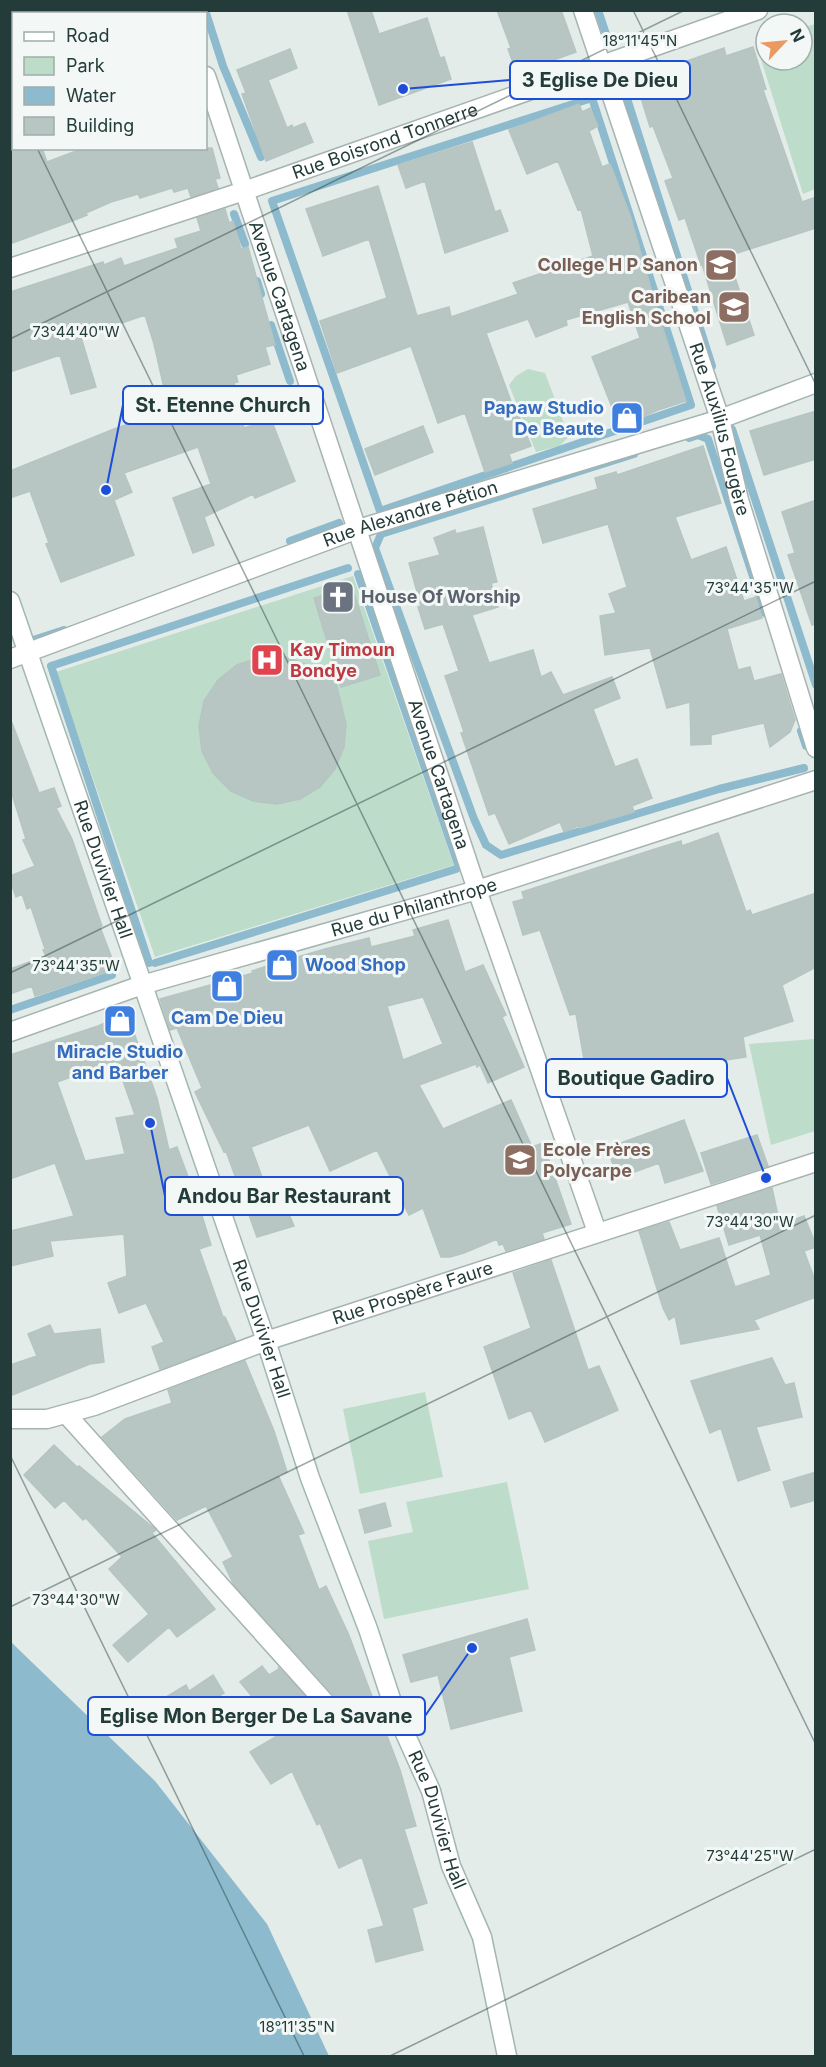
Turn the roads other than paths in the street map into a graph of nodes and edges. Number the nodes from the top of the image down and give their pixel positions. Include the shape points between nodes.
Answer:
1 (583, 10) edge
2 (758, 10) edge
3 (601, 64) junction
4 (207, 79) edge
5 (244, 191) junction
6 (10, 268) edge
7 (816, 383) edge
8 (720, 419) junction
9 (358, 529) junction
10 (10, 601) edge
11 (28, 654) junction
12 (10, 659) edge
13 (816, 748) edge
14 (816, 780) edge
15 (477, 890) junction
16 (142, 985) junction
17 (10, 1032) edge
18 (816, 1162) edge
19 (597, 1232) junction
20 (266, 1341) junction
21 (67, 1414) junction
22 (10, 1419) edge
23 (332, 1710) dead end
24 (507, 2056) edge

1 - 3 street, Rue Auxilius Fougère
2 - 3 street, Rue Boisrond Tonnerre
3 - 5 street, Rue Boisrond Tonnerre
3 - 8 street, Rue Auxilius Fougère
4 - 5 street, Avenue Cartagena
5 - 6 street, Rue Boisrond Tonnerre
5 - 9 street, Avenue Cartagena
7 - 8 street, Rue Alexandre Pétion
8 - 9 street, Rue Alexandre Pétion
8 - 13 street, Rue Auxilius Fougère via 739,500
9 - 11 street, Rue Alexandre Pétion
9 - 15 street, Avenue Cartagena
10 - 11 street, Rue Duvivier Hall
11 - 12 street, Rue Alexandre Pétion
11 - 16 street, Rue Duvivier Hall
14 - 15 street, Rue du Philanthrope
15 - 16 street, Rue du Philanthrope
15 - 19 street, Avenue Cartagena
16 - 17 street, Rue du Philanthrope
16 - 20 street, Rue Duvivier Hall
18 - 19 street, Rue Prospère Faure
19 - 20 street, Rue Prospère Faure
20 - 21 street, Rue Prospère Faure
20 - 24 street, Rue Duvivier Hall via 310,1478 395,1711 431,1791 451,1866 482,1937
21 - 22 street, Rue Prospère Faure via 47,1419
21 - 23 street

